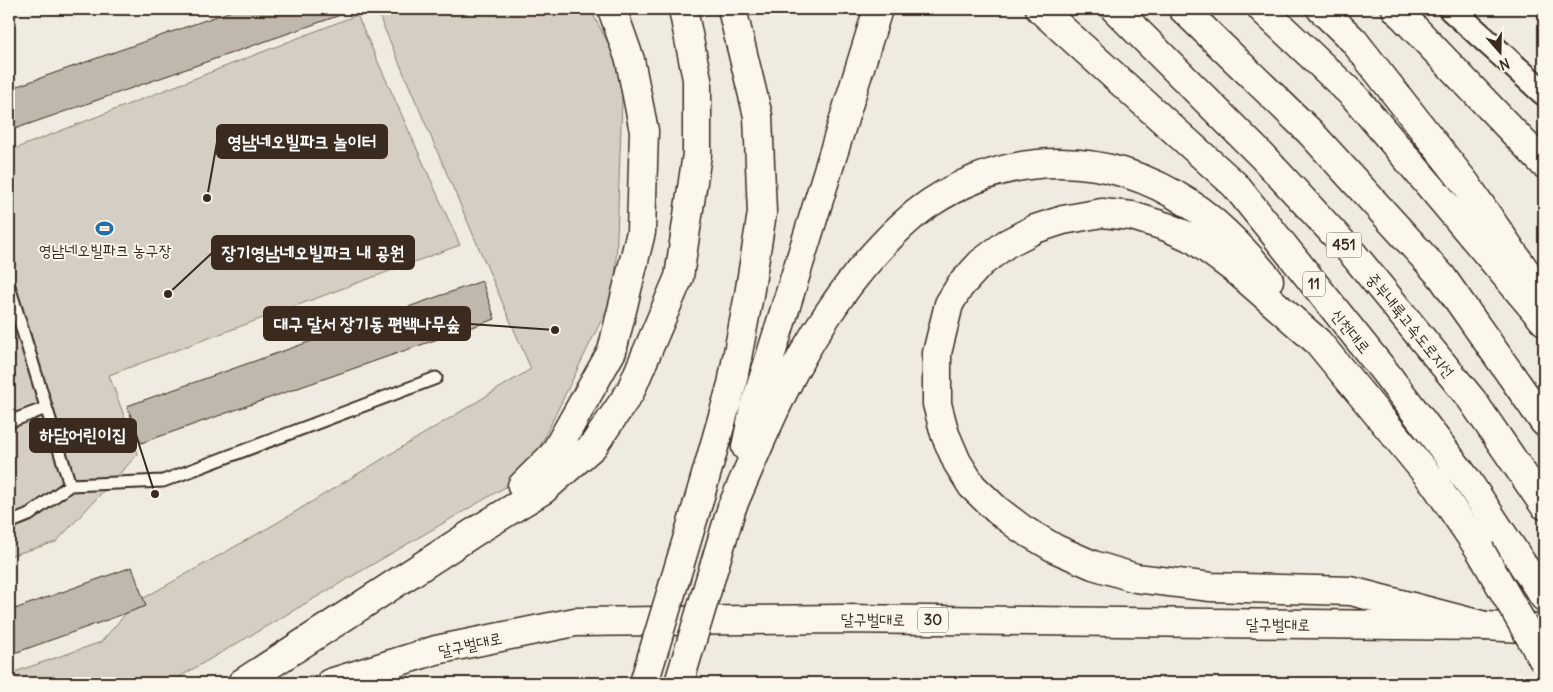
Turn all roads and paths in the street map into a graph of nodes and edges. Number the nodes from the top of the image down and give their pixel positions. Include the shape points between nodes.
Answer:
1 (612, 9) edge
2 (683, 9) edge
3 (732, 9) edge
4 (878, 9) edge
5 (1040, 9) edge
6 (1115, 9) edge
7 (1183, 9) edge
8 (1262, 9) edge
9 (1321, 9) edge
10 (1396, 9) edge
11 (1451, 9) edge
12 (1544, 93) edge
13 (1544, 164) edge
14 (9, 286) edge
15 (1544, 299) edge
16 (1544, 321) edge
17 (1318, 342) junction
18 (436, 378) dead end
19 (46, 408) junction
20 (9, 422) edge
21 (1544, 422) edge
22 (70, 485) junction
23 (1544, 505) edge
24 (732, 507) junction
25 (9, 523) edge
26 (476, 531) junction
27 (1544, 597) edge
28 (1485, 626) junction
29 (1544, 628) edge
30 (1544, 661) edge
31 (242, 683) edge
32 (330, 683) edge
33 (644, 683) edge
34 (679, 683) edge

1 - 26 main road via 630,60 644,131 641,232 612,350 554,454
2 - 26 main road via 697,79 697,154 678,277 630,392 593,446 543,490
3 - 33 main road, bridge via 758,116 762,213 732,384
4 - 24 main road via 754,409
5 - 27 main road, 신천대로 / 11 via 1235,185 1467,480
6 - 23 main road, 중부내륙고속도로지선 / 451 via 1262,156 1353,254 1472,400
7 - 21 main road via 1310,132 1442,278
8 - 16 main road via 1354,96
9 - 15 main road via 1354,41 1466,184
10 - 13 main road
11 - 12 street
14 - 19 lane
17 - 24 main road via 1259,268 1219,227 1191,204 1162,187 1123,172 1086,164 1048,162 1010,168 968,183 930,204 892,235 861,270 828,314 788,380
17 - 28 main road via 1237,271 1194,239 1132,216 1102,213 1035,229 1006,244 981,263 960,286 949,304 937,354 937,404 945,434 972,486 1022,529 1093,565 1136,578 1211,587 1351,591
17 - 30 main road, bridge via 1435,484 1480,550
18 - 22 lane via 163,482
19 - 20 lane
19 - 22 lane
22 - 25 lane via 29,515
24 - 34 main road, bridge
26 - 31 main road
28 - 29 main road, 달구벌대로 / 30
28 - 32 main road, 달구벌대로 / 30 via 840,619 575,622 436,650

